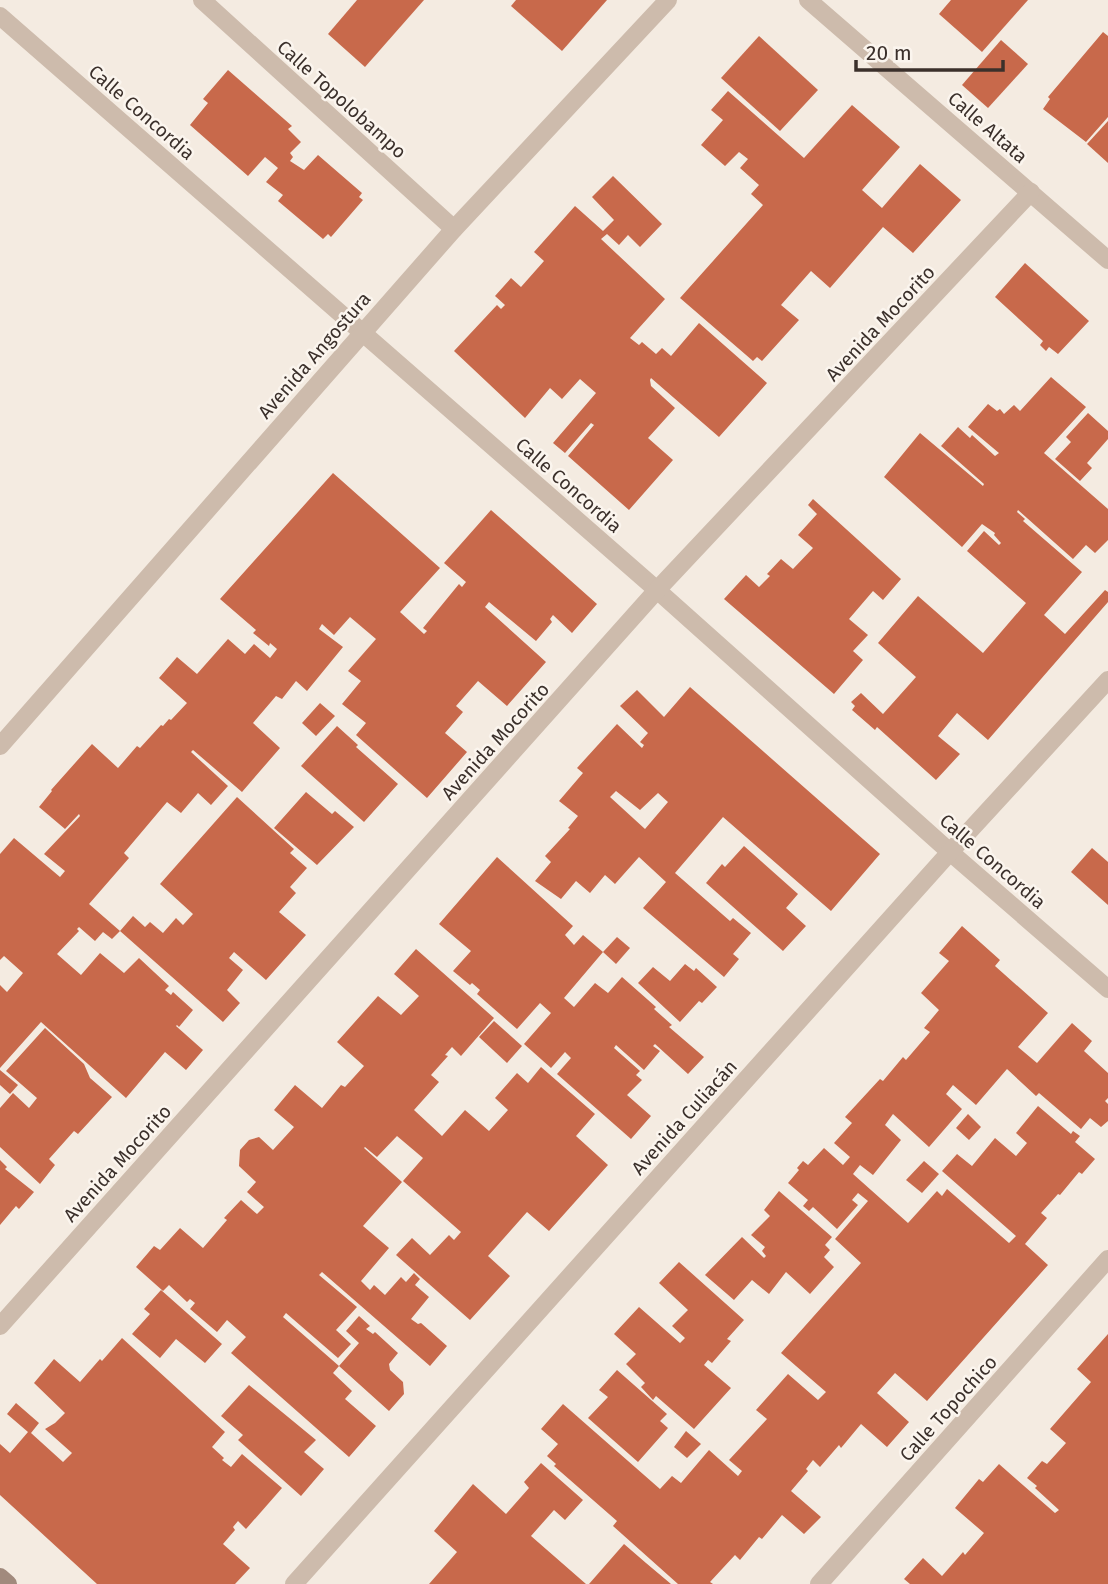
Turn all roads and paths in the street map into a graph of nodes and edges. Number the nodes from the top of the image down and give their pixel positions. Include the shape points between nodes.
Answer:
1 (202, 0) edge
2 (668, 0) edge
3 (808, 0) edge
4 (0, 16) edge
5 (1031, 192) junction
6 (454, 229) junction
7 (1108, 260) edge
8 (361, 332) junction
9 (657, 590) junction
10 (1108, 680) edge
11 (0, 746) edge
12 (950, 852) junction
13 (1108, 989) edge
14 (1108, 1259) edge
15 (0, 1326) edge
16 (0, 1577) edge
17 (8, 1584) edge
18 (293, 1584) edge
19 (819, 1584) edge

1 - 6 street, Calle Topolobampo
2 - 6 street, Avenida Angostura
3 - 5 street, Calle Altata
4 - 8 street, Calle Concordia
5 - 7 street, Calle Altata
5 - 9 street, Avenida Mocorito
6 - 8 street, Avenida Angostura
8 - 9 street, Calle Concordia
8 - 11 street, Avenida Angostura
9 - 12 street, Calle Concordia
9 - 15 street, Avenida Mocorito
10 - 12 street, Avenida Culiacán
12 - 13 street, Calle Concordia
12 - 18 street, Avenida Culiacán
14 - 19 street, Calle Topochico
16 - 17 street

